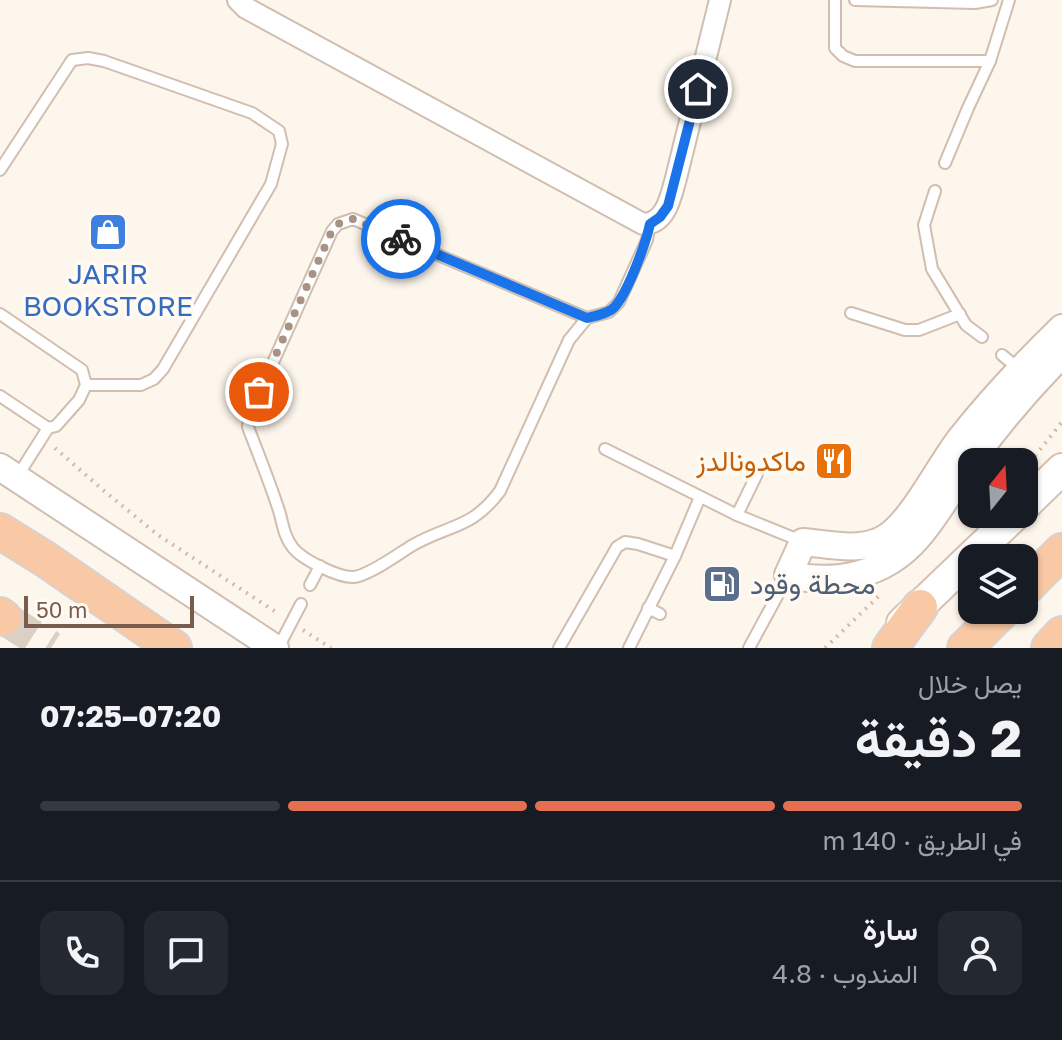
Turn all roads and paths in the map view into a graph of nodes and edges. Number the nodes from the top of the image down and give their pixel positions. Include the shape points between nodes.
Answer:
1 (238, 0) edge
2 (720, 0) edge
3 (835, 0) edge
4 (855, 0) edge
5 (992, 0) edge
6 (1009, 0) edge
7 (990, 61) junction
8 (945, 163) dead end
9 (0, 170) edge
10 (935, 191) dead end
11 (650, 224) junction
12 (851, 313) dead end
13 (0, 314) edge
14 (960, 314) junction
15 (587, 318) junction
16 (1062, 328) edge
17 (982, 337) dead end
18 (1062, 354) edge
19 (86, 385) junction
20 (0, 396) edge
21 (1062, 422) edge
22 (45, 432) junction
23 (605, 449) dead end
24 (1038, 453) edge
25 (1062, 469) edge
26 (8, 472) edge
27 (757, 474) dead end
28 (1038, 492) edge
29 (700, 497) junction
30 (737, 515) junction
31 (1002, 528) edge
32 (0, 531) edge
33 (803, 542) junction
34 (1062, 551) edge
35 (675, 556) junction
36 (320, 566) junction
37 (788, 575) junction
38 (1038, 575) edge
39 (310, 585) dead end
40 (888, 588) dead end
41 (301, 604) dead end
42 (920, 607) junction
43 (648, 608) junction
44 (660, 614) dead end
45 (292, 622) junction
46 (989, 624) edge
47 (1062, 634) edge
48 (174, 648) edge
49 (276, 648) edge
50 (331, 648) edge
51 (559, 648) edge
52 (629, 648) edge
53 (749, 648) edge
54 (825, 648) edge
55 (876, 648) edge
56 (890, 648) edge
57 (965, 648) edge
58 (1049, 648) edge

1 - 11 street
2 - 11 street via 668,206
3 - 7 lane via 835,48 855,61
4 - 5 lane
6 - 7 lane
7 - 8 lane
9 - 19 lane via 72,60 104,61 252,113 279,131 282,144 271,184 163,369 141,385
10 - 14 lane via 924,225 932,269
11 - 15 lane via 619,302 609,312
12 - 14 lane via 905,330
13 - 19 lane via 82,370
14 - 17 lane
15 - 36 lane via 569,340 488,507 463,525 355,577
15 - 36 lane via 353,219 338,224 252,407 248,427 285,533 294,549
16 - 33 street via 1011,362 908,516 884,539 862,547
18 - 37 street via 973,457 904,551 869,572 849,577
19 - 22 lane via 79,400
20 - 22 lane
21 - 24 path
22 - 26 lane
22 - 45 path via 158,535
23 - 29 lane
25 - 28 main road
26 - 49 street
27 - 30 lane
29 - 30 lane
29 - 35 lane
30 - 33 lane
31 - 42 main road
32 - 48 highway
33 - 37 street
34 - 38 highway
35 - 43 lane
35 - 51 lane via 638,544 617,547
36 - 39 lane
37 - 53 lane
40 - 54 path
41 - 45 lane
42 - 55 main road
42 - 56 highway
43 - 44 lane
43 - 52 lane
45 - 49 lane
45 - 50 path
46 - 57 highway
47 - 58 highway

